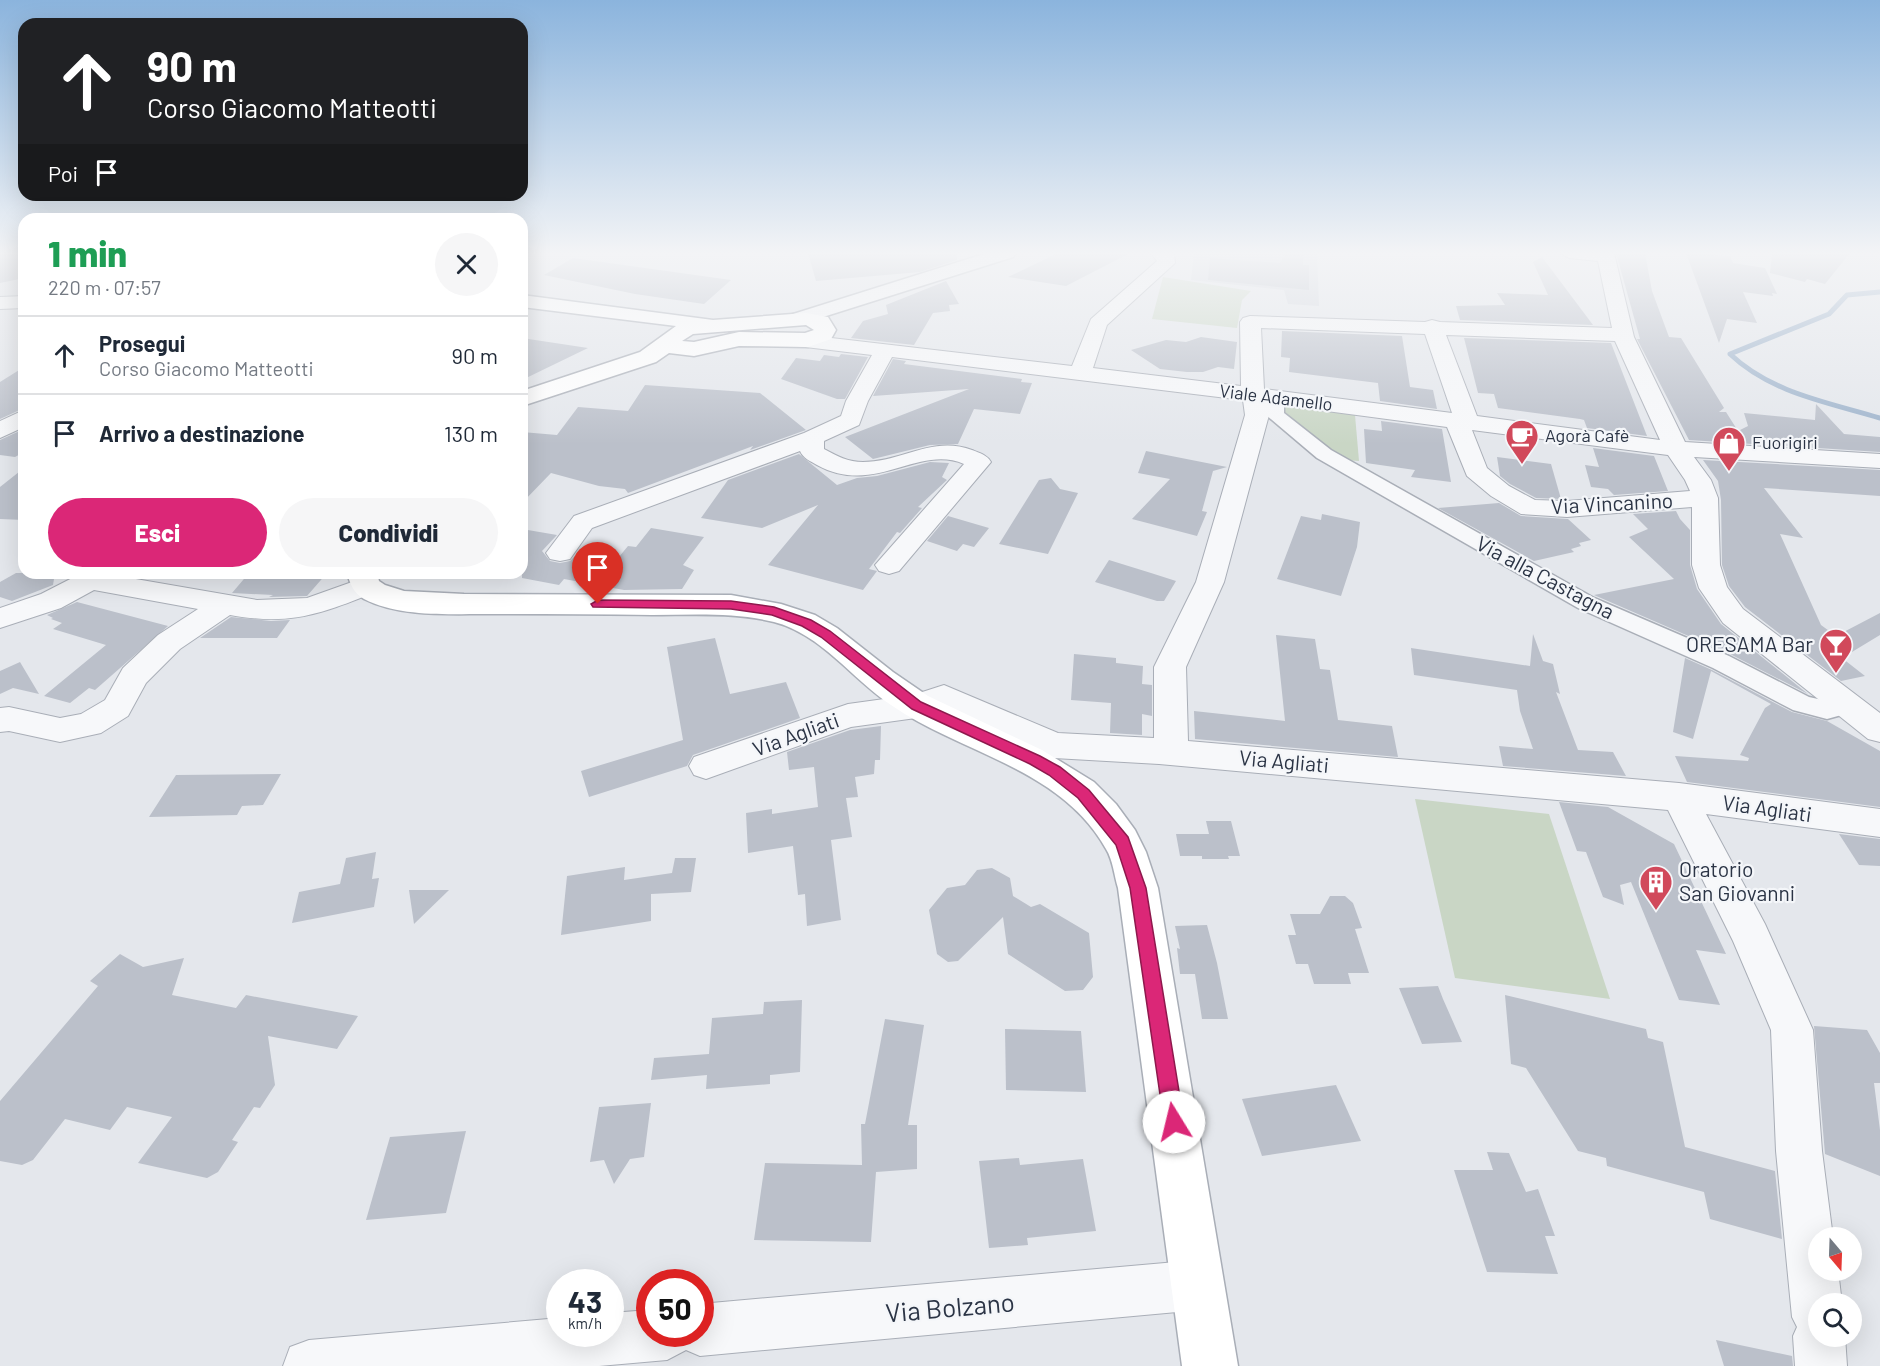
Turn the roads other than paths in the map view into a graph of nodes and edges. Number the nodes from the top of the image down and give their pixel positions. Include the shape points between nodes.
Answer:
1 (630, 317) edge
2 (646, 317) edge
3 (826, 317) edge
4 (832, 317) edge
5 (1105, 317) edge
6 (1620, 317) edge
7 (713, 325) junction
8 (824, 326) junction
9 (1432, 326) junction
10 (797, 330) junction
11 (1624, 335) junction
12 (671, 338) junction
13 (694, 349) junction
14 (881, 349) junction
15 (1080, 373) junction
16 (1264, 396) junction
17 (528, 397) edge
18 (528, 407) edge
19 (18, 418) edge
20 (18, 420) edge
21 (0, 421) edge
22 (1462, 421) junction
23 (0, 431) edge
24 (812, 438) junction
25 (1676, 449) junction
26 (1880, 461) edge
27 (1705, 498) junction
28 (560, 553) dead end
29 (889, 565) dead end
30 (364, 579) edge
31 (226, 604) junction
32 (0, 618) edge
33 (1847, 705) junction
34 (916, 706) junction
35 (0, 720) edge
36 (1880, 730) edge
37 (1171, 752) junction
38 (706, 766) dead end
39 (1679, 797) junction
40 (1880, 823) edge
41 (1199, 1285) junction
42 (1815, 1293) edge
43 (714, 1329) edge
44 (636, 1337) edge
45 (1820, 1347) edge
46 (309, 1366) edge
47 (1210, 1366) edge
48 (1821, 1366) edge

1 - 12 main road via 648,321
2 - 7 main road
3 - 10 street
4 - 8 street
5 - 15 street via 1098,323
6 - 11 street
7 - 10 main road
7 - 12 main road via 689,328
8 - 10 main road via 813,320
8 - 14 street, Viale Adamello via 845,339
9 - 11 street
9 - 16 street via 1250,322
9 - 22 street, Via Vincanino
10 - 13 main road
10 - 14 street, Viale Adamello
11 - 25 street
12 - 13 main road via 677,348
12 - 17 main road via 666,347 636,362
13 - 18 main road
14 - 15 street, Viale Adamello
14 - 24 street via 851,420
15 - 16 street, Viale Adamello
16 - 22 street, Viale Adamello
16 - 33 street, Via alla Castagna via 1275,415 1324,454 1586,603 1721,662 1802,704 1827,710
16 - 37 street via 1210,582 1170,667
19 - 21 street
20 - 23 street
22 - 25 street, Viale Adamello
22 - 27 street, Via Vincanino via 1476,471 1530,508 1567,509
24 - 28 street via 583,522
24 - 29 street via 812,452 834,466 864,470 946,451 979,462
25 - 26 street, Viale Adamello
25 - 27 street via 1698,480
27 - 33 street via 1706,565 1719,597 1733,616
30 - 31 street via 313,606 294,610 257,610
30 - 34 main road via 384,597 403,601 731,605 774,611 825,634
31 - 32 street via 90,580 51,601
31 - 35 street via 169,642 134,676 117,708 89,724 60,730
33 - 36 street
34 - 37 street, Via Agliati via 944,696 1054,745
34 - 38 street, Via Agliati via 848,716
34 - 41 main road via 1055,771 1084,794 1115,831 1128,855 1138,888
37 - 39 street, Via Agliati
39 - 40 street, Via Agliati
39 - 42 street via 1751,936 1792,1030
41 - 43 street, Via Bolzano
41 - 47 main road
44 - 46 street
45 - 48 street

